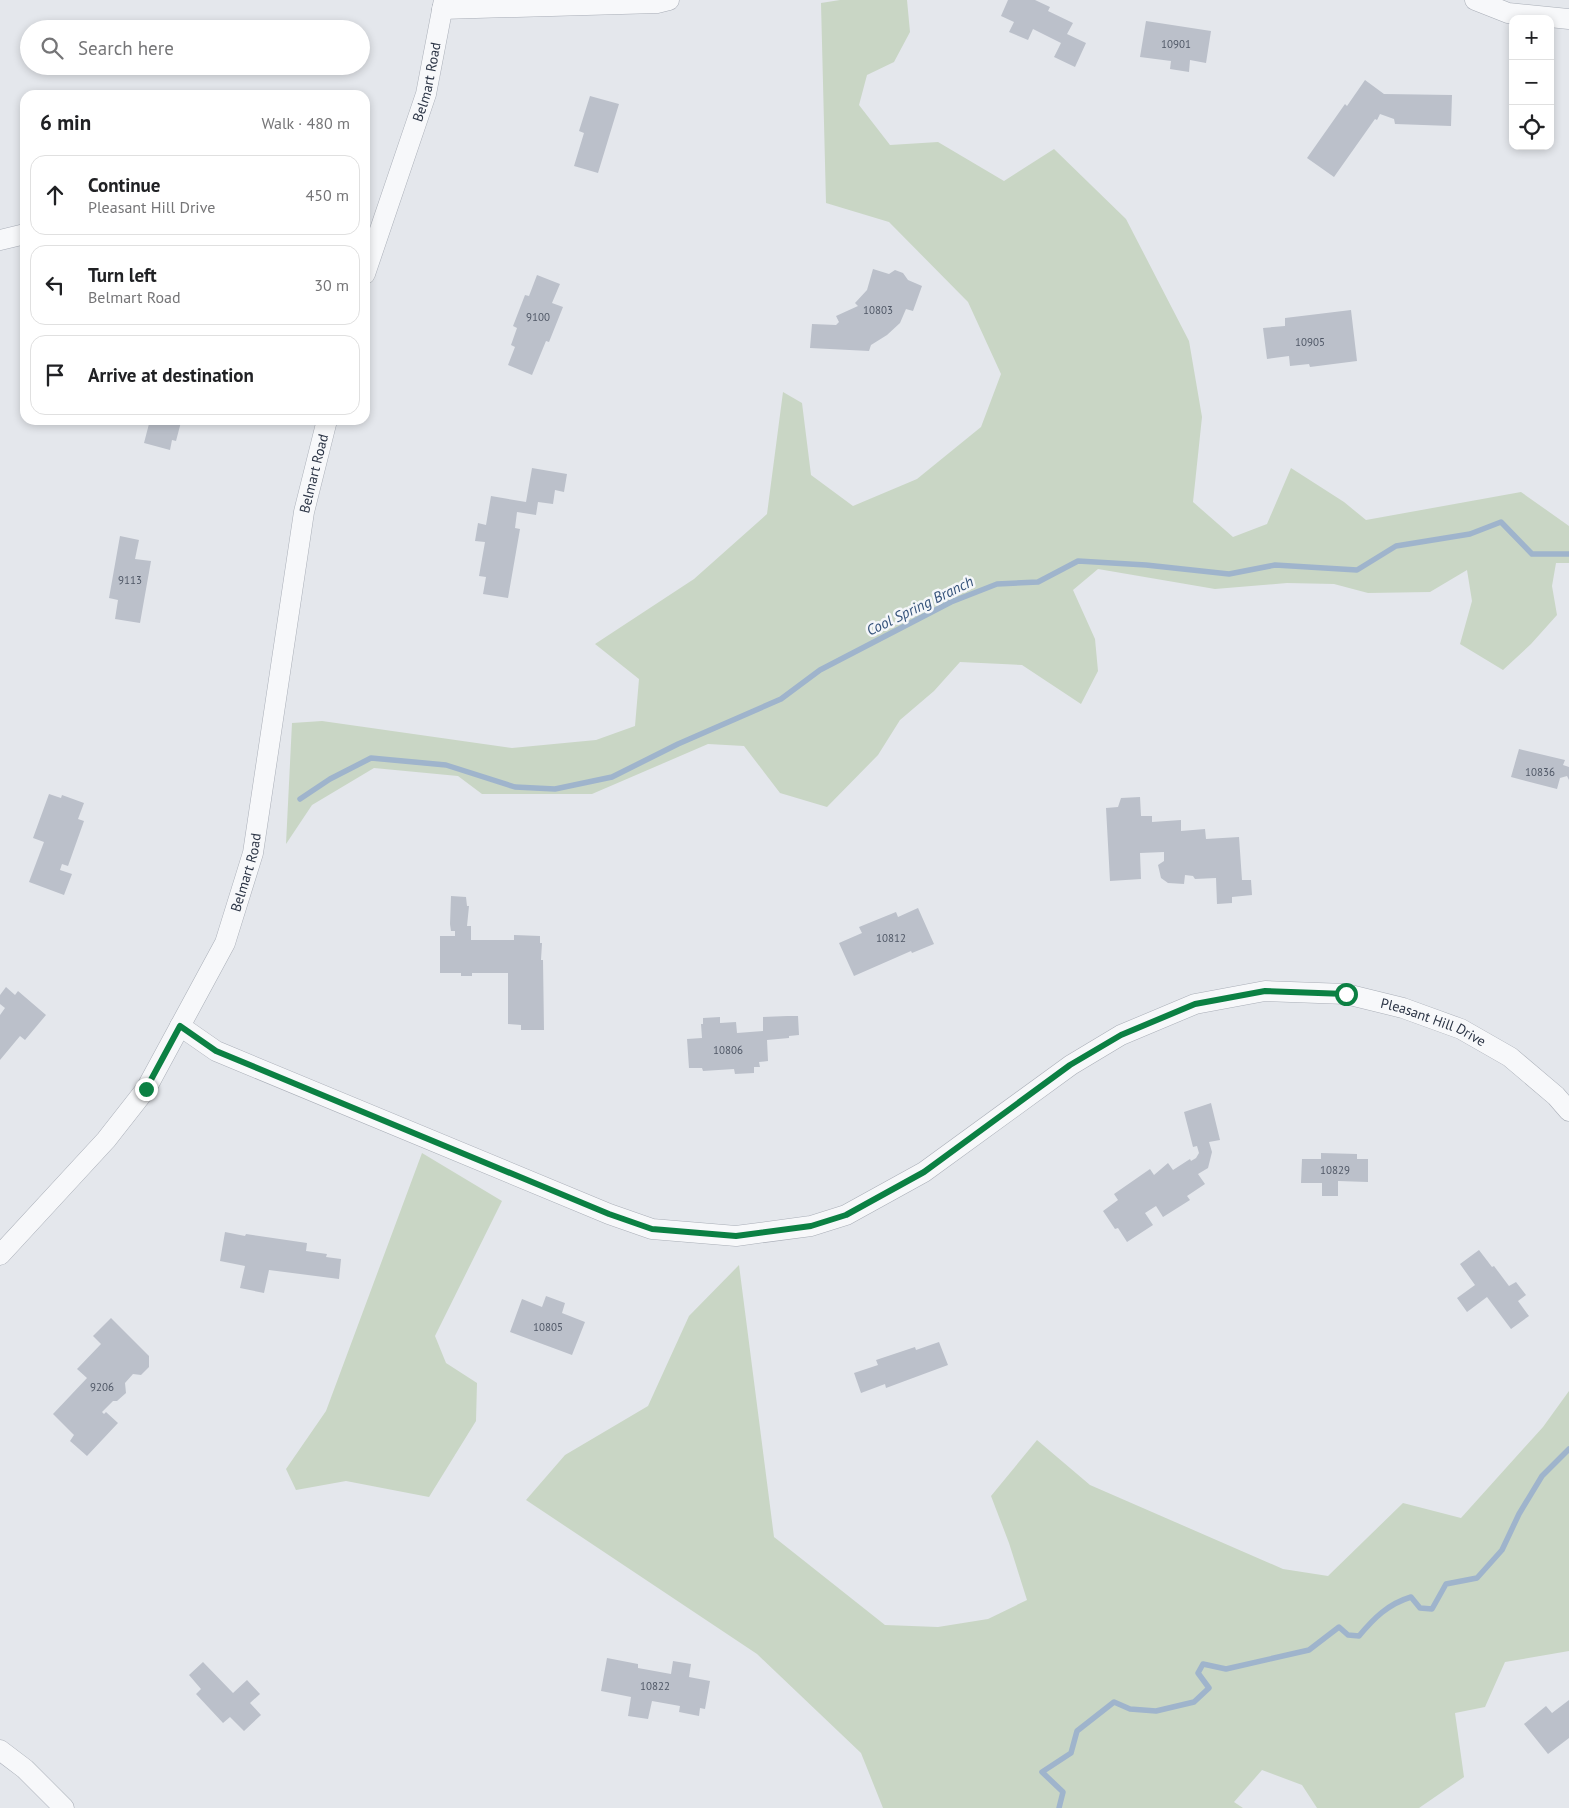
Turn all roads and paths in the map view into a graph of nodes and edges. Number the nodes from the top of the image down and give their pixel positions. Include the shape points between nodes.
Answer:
1 (669, 0) edge
2 (1475, 0) edge
3 (443, 5) edge
4 (1569, 19) edge
5 (20, 235) edge
6 (0, 240) edge
7 (370, 259) edge
8 (326, 425) edge
9 (180, 1026) junction
10 (1569, 1111) edge
11 (0, 1254) edge
12 (0, 1750) edge
13 (64, 1808) edge

1 - 3 street via 588,6
2 - 4 street via 1508,12
3 - 7 street, Belmart Road via 426,94
5 - 6 street
8 - 9 street, Belmart Road via 304,512 253,853 225,943
9 - 10 street, Pleasant Hill Drive via 216,1051 609,1214 652,1229 736,1236 811,1226 846,1215 924,1172 1070,1065 1121,1035 1195,1004 1265,991 1346,994 1403,1008 1461,1029 1510,1057
9 - 11 street, Belmart Road via 146,1089 106,1140
12 - 13 street via 26,1769

